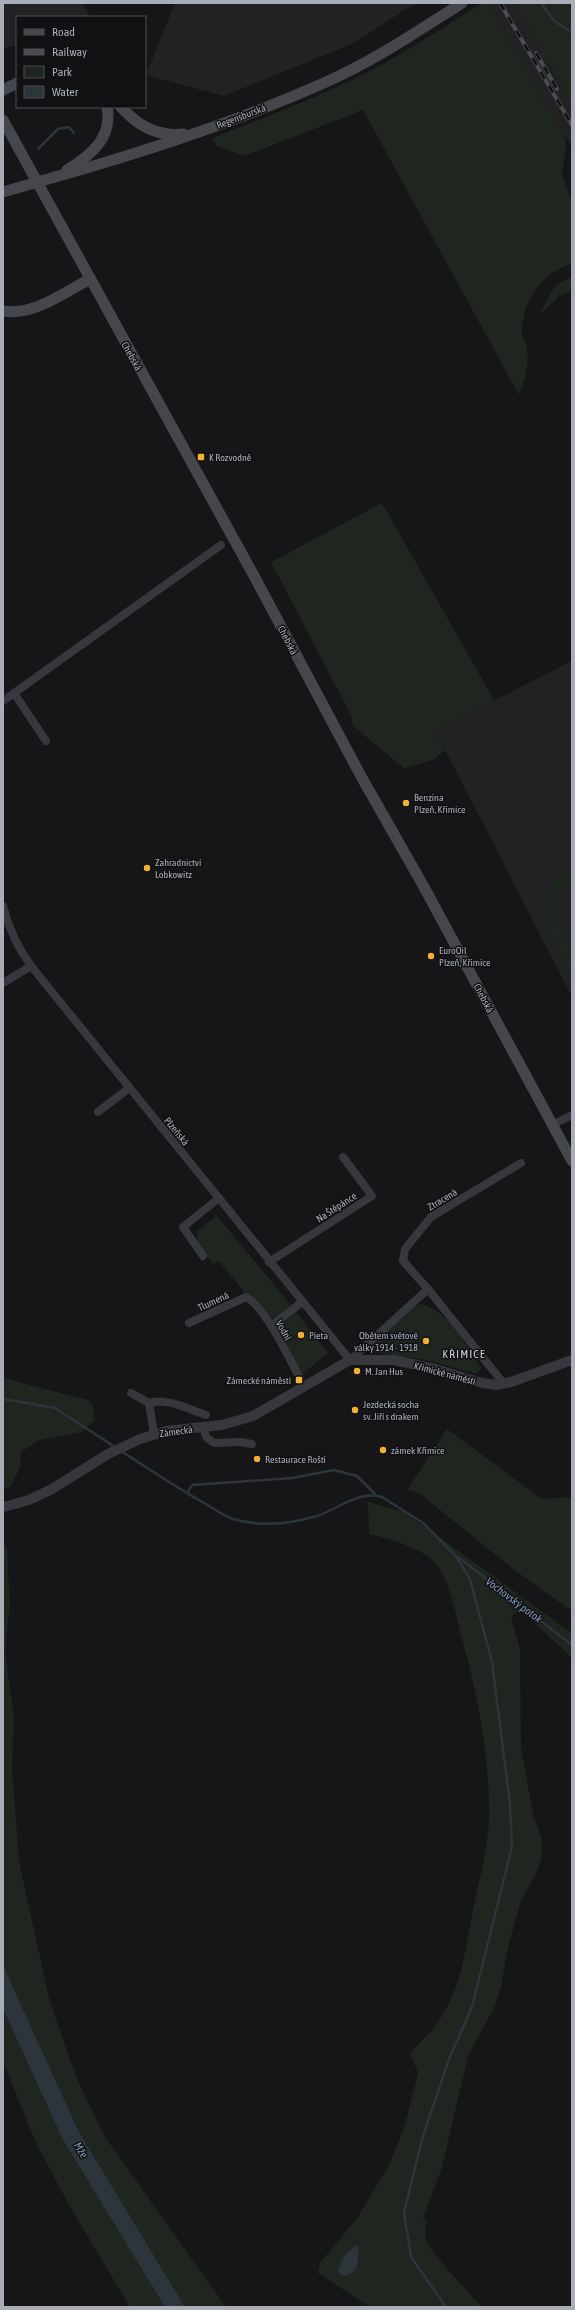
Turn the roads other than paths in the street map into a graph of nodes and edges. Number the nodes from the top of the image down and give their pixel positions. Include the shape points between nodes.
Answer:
1 (462, 3) edge
2 (16, 84) edge
3 (3, 90) edge
4 (107, 108) edge
5 (122, 108) edge
6 (3, 120) edge
7 (208, 128) junction
8 (75, 168) junction
9 (3, 192) edge
10 (90, 280) junction
11 (3, 311) edge
12 (221, 545) dead end
13 (14, 693) junction
14 (3, 701) edge
15 (46, 741) dead end
16 (3, 906) edge
17 (31, 966) junction
18 (3, 983) edge
19 (129, 1088) junction
20 (98, 1112) dead end
21 (572, 1115) edge
22 (552, 1125) junction
23 (343, 1157) dead end
24 (572, 1161) edge
25 (521, 1164) dead end
26 (219, 1198) junction
27 (203, 1256) dead end
28 (270, 1262) junction
29 (428, 1288) junction
30 (246, 1297) joint
31 (302, 1302) junction
32 (189, 1323) dead end
33 (271, 1326) junction
34 (350, 1360) junction
35 (572, 1360) edge
36 (300, 1378) dead end
37 (508, 1383) junction
38 (131, 1393) dead end
39 (149, 1403) junction
40 (206, 1415) dead end
41 (203, 1428) junction
42 (154, 1434) junction
43 (252, 1444) dead end
44 (3, 1506) edge

1 - 7 main road, Regensburská via 380,55 327,82
2 - 3 main road
4 - 8 main road via 108,120 102,140
5 - 7 main road via 135,121 162,133 176,134
6 - 10 main road, Chebská
7 - 8 main road, Regensburská
8 - 9 main road, bridge via 55,177
10 - 11 main road via 36,307 19,312
10 - 22 main road, Chebská
12 - 13 street
13 - 14 street
13 - 15 street
16 - 17 street, Plzeňská via 8,928 18,949
17 - 18 street
17 - 19 street, Plzeňská
19 - 20 street
19 - 26 street, Plzeňská
21 - 22 street
22 - 24 main road, Chebská
23 - 28 street, Na Štěpánce via 372,1196
25 - 29 street, Ztracená via 431,1217 405,1249 403,1261
26 - 27 street via 183,1227
26 - 28 street, Plzeňská
28 - 31 street, Plzeňská
29 - 34 street
29 - 37 street
30 - 32 street, Tlumená
30 - 33 street, Vodní via 254,1301
31 - 33 street
31 - 34 street, Plzeňská
33 - 36 street, Vodní
34 - 37 street, Křimické náměstí via 394,1360 482,1383
34 - 41 street, Zámecká via 253,1416
35 - 37 street
38 - 39 street
39 - 40 street via 166,1402
39 - 42 street
41 - 42 street, Zámecká
41 - 43 street via 207,1438 214,1443
42 - 44 street, Zámecká via 136,1440 98,1460 52,1489 29,1500

